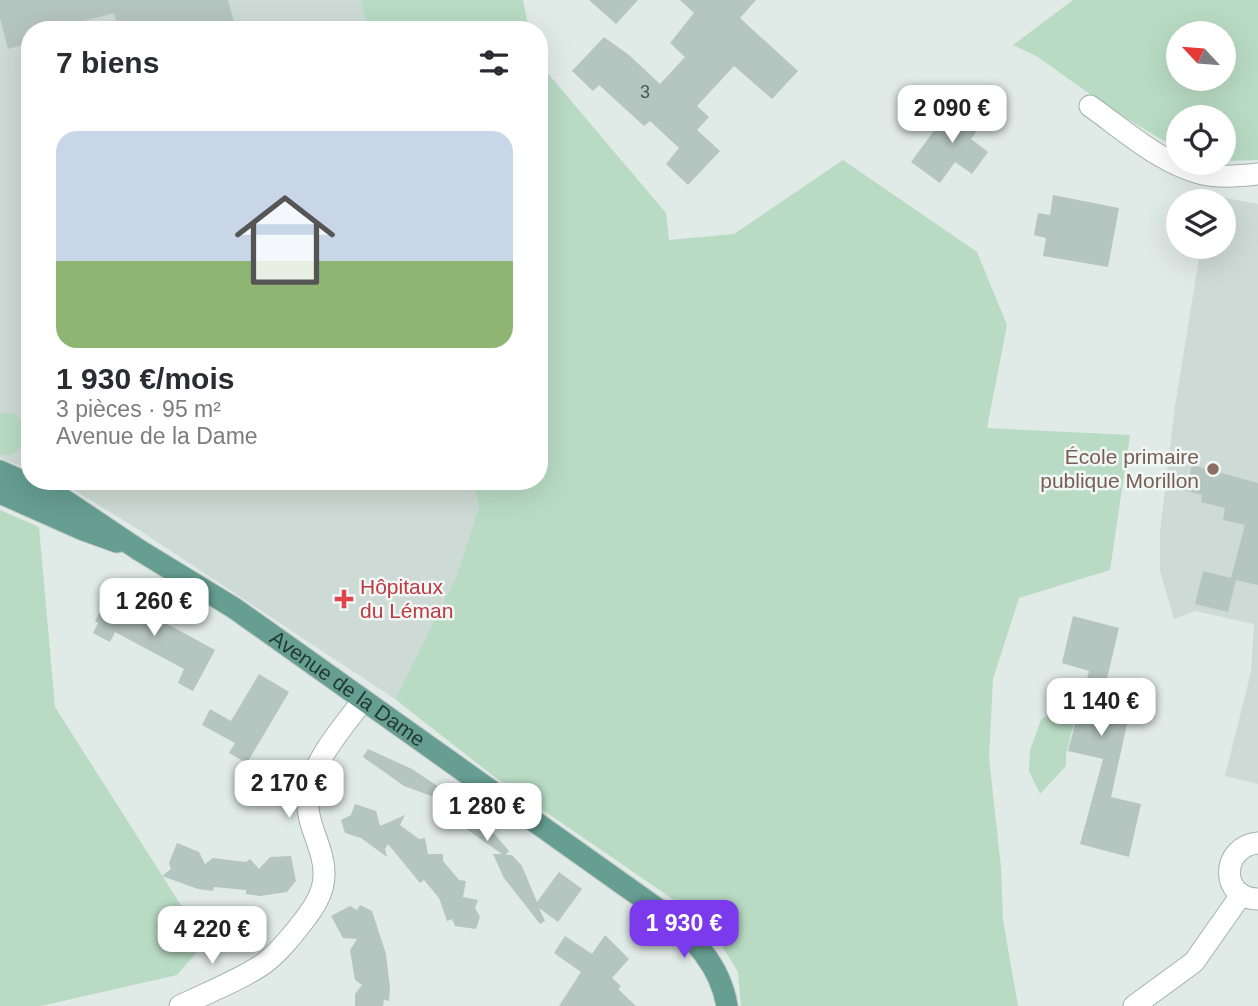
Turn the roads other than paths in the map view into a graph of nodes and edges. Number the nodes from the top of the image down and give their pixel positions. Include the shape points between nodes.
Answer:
1 (1090, 106) dead end
2 (1258, 174) edge
3 (0, 471) edge
4 (21, 480) edge
5 (43, 490) edge
6 (0, 493) edge
7 (139, 550) junction
8 (363, 700) junction
9 (1258, 843) edge
10 (1249, 897) edge
11 (180, 1006) edge
12 (727, 1006) edge
13 (1135, 1006) edge

1 - 2 street via 1185,169 1206,175
3 - 4 main road, Avenue de la Dame
5 - 7 main road, Avenue de la Dame
6 - 7 main road, Avenue de la Dame
7 - 8 main road, Avenue de la Dame via 234,608
8 - 11 street via 314,772 308,798 310,821 325,879 314,909 264,964
8 - 12 main road, Avenue de la Dame via 681,928 713,966
9 - 10 street via 1240,849 1229,867 1229,877
10 - 13 street via 1194,962

